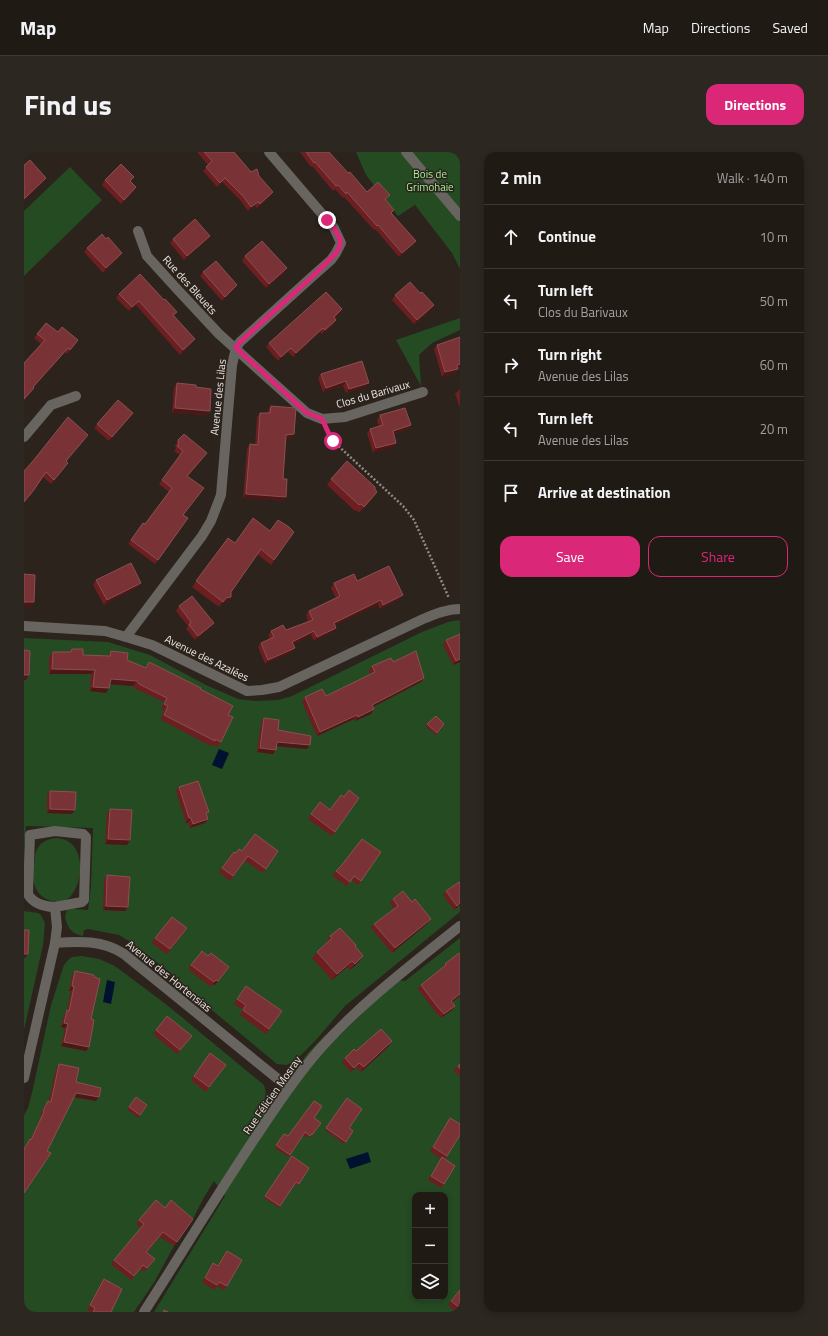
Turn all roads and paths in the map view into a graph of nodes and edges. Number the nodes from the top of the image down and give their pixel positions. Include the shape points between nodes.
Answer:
1 (269, 152) edge
2 (406, 152) edge
3 (460, 216) edge
4 (138, 231) dead end
5 (236, 348) junction
6 (423, 392) dead end
7 (76, 396) dead end
8 (322, 419) junction
9 (24, 437) edge
10 (457, 609) edge
11 (24, 626) edge
12 (126, 637) junction
13 (55, 907) junction
14 (460, 926) edge
15 (55, 942) junction
16 (24, 1078) edge
17 (289, 1088) junction
18 (144, 1312) edge

1 - 5 street, Avenue des Lilas via 334,228 340,243 331,260
2 - 3 street
4 - 5 street, Rue des Bleuets via 147,256 219,334
5 - 8 street via 307,413
5 - 12 street, Avenue des Lilas via 232,365 221,495 217,508 202,536
6 - 8 street, Clos du Barivaux via 345,417
7 - 9 street via 51,405
8 - 10 path via 333,441 403,506 414,520
10 - 12 street, Avenue des Azalées via 439,612 278,687 262,690 248,691 152,645
11 - 12 street, Avenue des Azalées via 105,631
13 - 13 street via 42,905 29,897 30,835 55,831 83,834 86,837 84,900
13 - 15 street
14 - 17 street, Rue Félicien Mosray via 360,1008 320,1049
15 - 16 street
15 - 17 street, Avenue des Hortensias via 90,942 118,949
17 - 18 street, Rue Félicien Mosray

